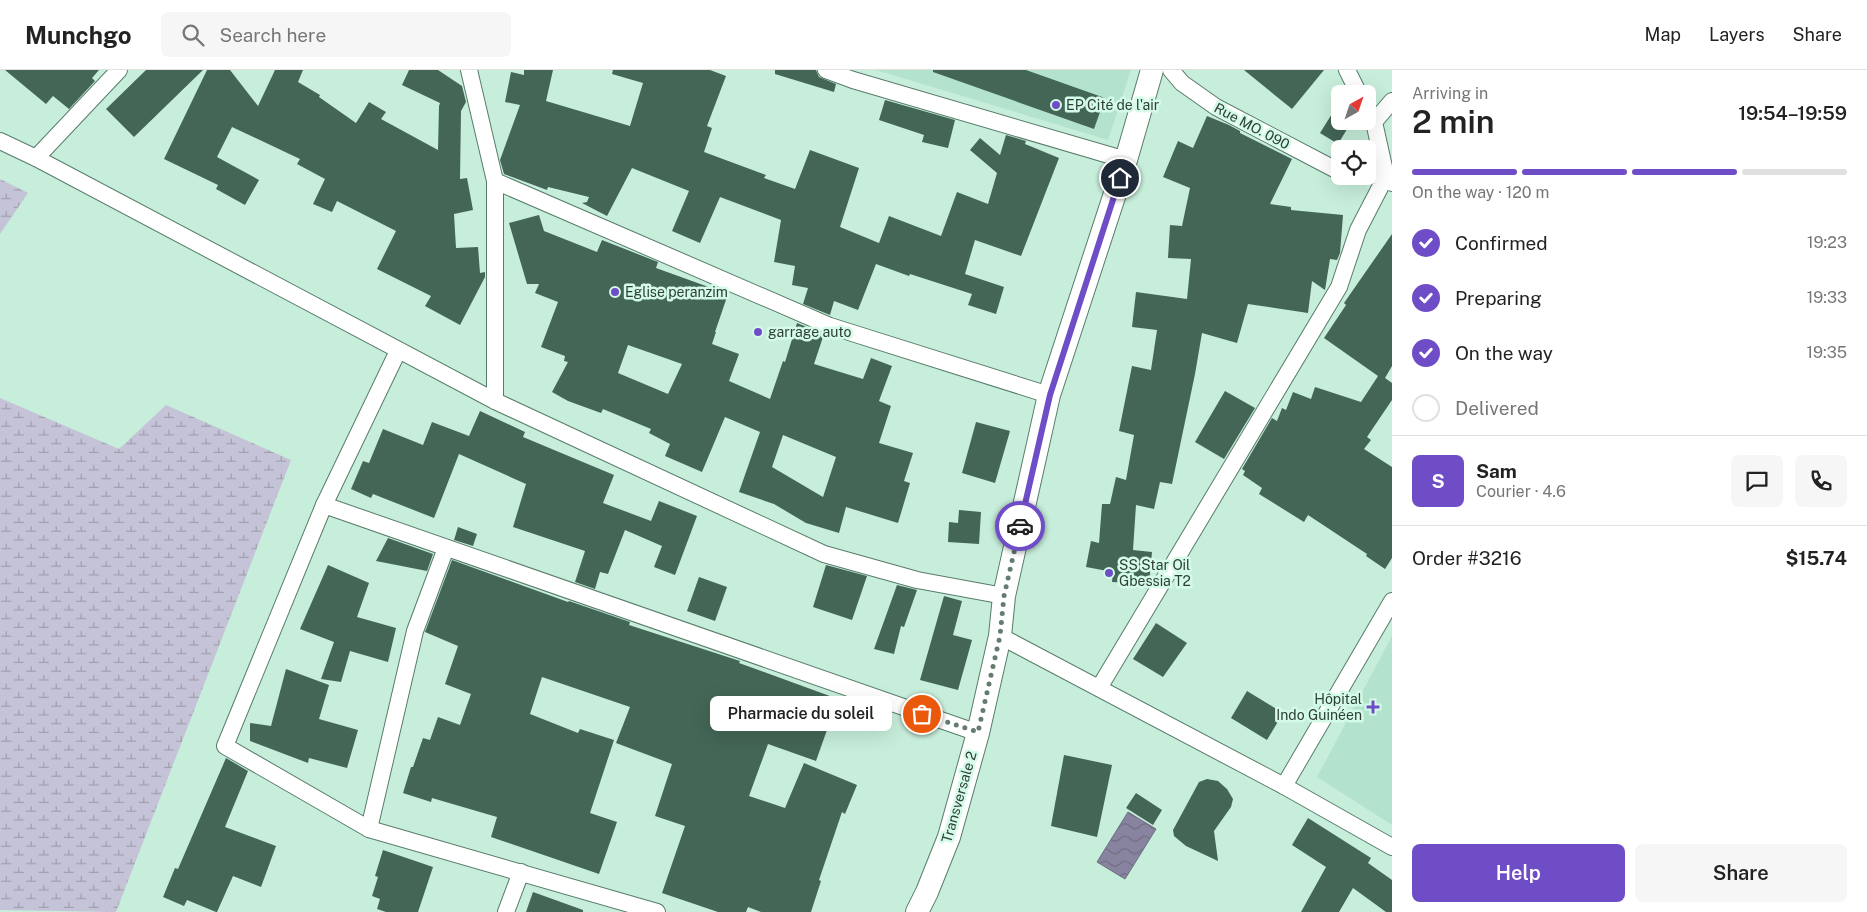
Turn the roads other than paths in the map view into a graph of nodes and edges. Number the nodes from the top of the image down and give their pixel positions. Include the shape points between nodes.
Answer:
1 (119, 70) edge
2 (469, 70) edge
3 (826, 70) edge
4 (1152, 70) edge
5 (1171, 70) edge
6 (1347, 70) edge
7 (1355, 85) edge
8 (1392, 102) edge
9 (1376, 113) edge
10 (1375, 130) edge
11 (0, 141) edge
12 (36, 158) junction
13 (1126, 160) junction
14 (1331, 167) edge
15 (1376, 177) edge
16 (1389, 180) edge
17 (495, 181) junction
18 (398, 351) junction
19 (1050, 395) junction
20 (495, 401) junction
21 (324, 505) junction
22 (446, 548) junction
23 (1004, 596) junction
24 (1392, 601) edge
25 (1000, 636) junction
26 (1099, 688) junction
27 (978, 732) junction
28 (1284, 786) junction
29 (369, 829) junction
30 (1392, 847) edge
31 (521, 872) junction
32 (930, 902) edge
33 (506, 912) edge
34 (657, 912) edge
35 (917, 912) edge

1 - 12 street
2 - 17 street
3 - 13 street
4 - 13 main road, Transversale 2
5 - 14 street, Rue MO. 090 via 1182,83 1216,107
6 - 7 street
8 - 9 street
10 - 16 street
11 - 12 street
12 - 18 street
13 - 19 main road, Transversale 2
15 - 16 street
16 - 26 street via 1358,230 1339,288
17 - 19 street via 830,326
17 - 20 street
18 - 20 street
18 - 21 street
19 - 23 main road, Transversale 2
20 - 23 street via 824,554 917,580
21 - 22 street
21 - 29 street via 224,746
22 - 27 street
22 - 29 street via 415,631
23 - 25 main road, Transversale 2
24 - 28 street
25 - 26 street
25 - 27 main road, Transversale 2
26 - 28 street
27 - 32 main road, Transversale 2
28 - 30 street
29 - 31 street
31 - 33 street
31 - 34 street
32 - 35 main road, Transversale 2

